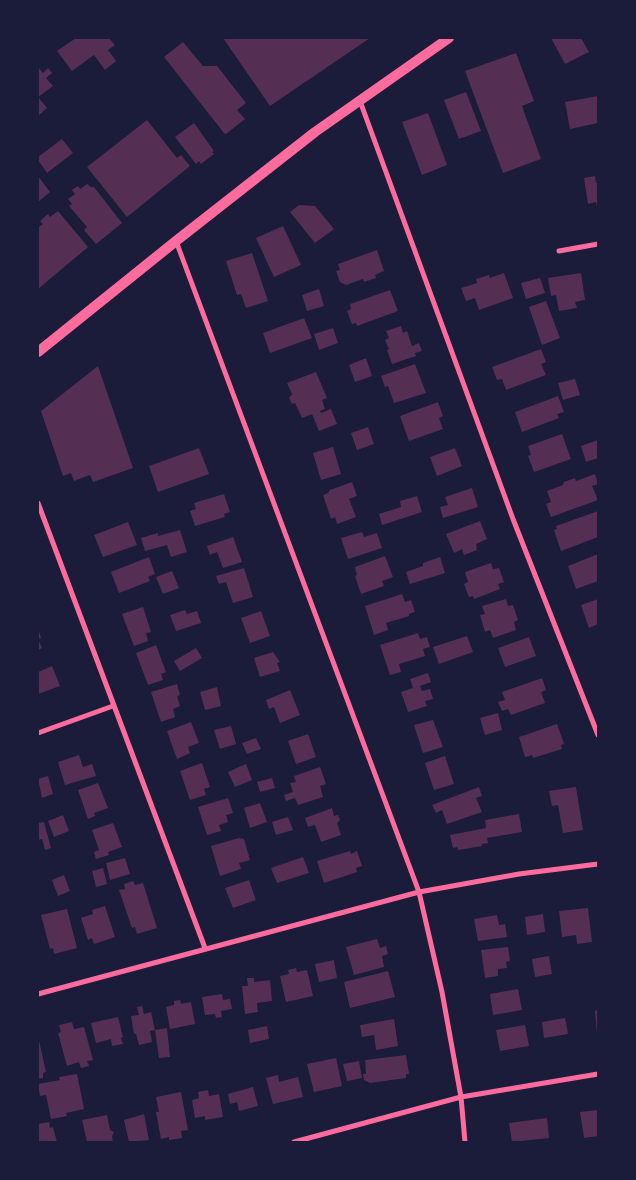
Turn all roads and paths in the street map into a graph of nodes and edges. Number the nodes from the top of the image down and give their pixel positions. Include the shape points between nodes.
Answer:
1 (448, 38) edge
2 (360, 101) junction
3 (176, 241) junction
4 (598, 244) edge
5 (559, 251) dead end
6 (38, 352) edge
7 (38, 503) edge
8 (113, 706) junction
9 (38, 733) edge
10 (598, 735) edge
11 (598, 864) edge
12 (419, 892) junction
13 (205, 948) junction
14 (38, 994) edge
15 (598, 1074) edge
16 (461, 1097) junction
17 (294, 1142) edge
18 (465, 1142) edge

1 - 2 main road
2 - 3 main road via 315,132
2 - 10 street via 513,519
3 - 6 main road
3 - 12 street
4 - 5 street
7 - 8 street
8 - 9 street
8 - 13 street
11 - 12 street
12 - 13 street
12 - 16 street
13 - 14 street
15 - 16 street
16 - 17 street
16 - 18 street

